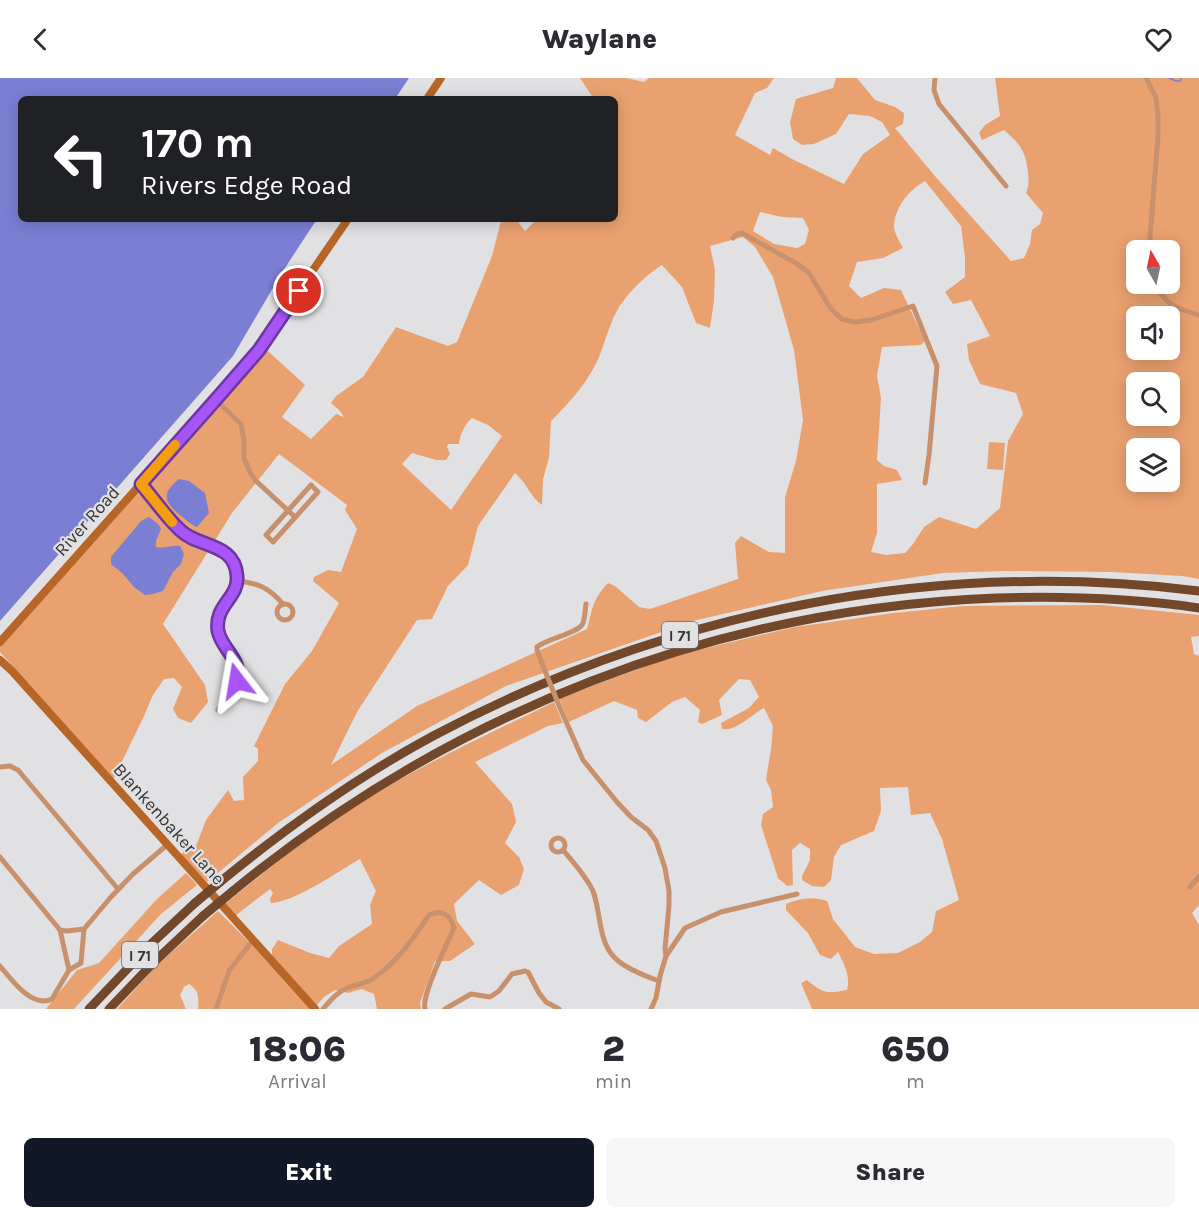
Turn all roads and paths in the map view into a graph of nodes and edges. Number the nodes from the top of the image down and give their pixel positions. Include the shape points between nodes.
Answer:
1 (441, 78) edge
2 (935, 78) edge
3 (1146, 78) edge
4 (429, 96) edge
5 (1006, 186) dead end
6 (346, 222) edge
7 (733, 238) dead end
8 (1150, 240) edge
9 (1161, 294) edge
10 (1199, 315) edge
11 (216, 400) junction
12 (925, 483) dead end
13 (141, 484) junction
14 (288, 510) junction
15 (296, 517) junction
16 (237, 581) junction
17 (1199, 591) edge
18 (283, 604) dead end
19 (586, 604) dead end
20 (1199, 608) edge
21 (0, 642) edge
22 (0, 660) edge
23 (218, 710) dead end
24 (0, 767) edge
25 (167, 845) junction
26 (563, 850) dead end
27 (0, 857) edge
28 (1199, 876) edge
29 (1190, 887) dead end
30 (118, 889) junction
31 (797, 894) dead end
32 (84, 929) junction
33 (60, 930) junction
34 (253, 940) junction
35 (666, 956) junction
36 (0, 966) edge
37 (69, 970) junction
38 (659, 981) junction
39 (89, 1009) edge
40 (109, 1009) edge
41 (216, 1009) edge
42 (315, 1009) edge
43 (323, 1009) edge
44 (425, 1009) edge
45 (445, 1009) edge
46 (559, 1009) edge
47 (651, 1009) edge

1 - 4 street
2 - 5 street via 939,105
3 - 8 street via 1156,98 1158,116
6 - 11 street, River Road via 259,350
7 - 12 street via 742,233 799,265 842,319 871,320 913,306 937,366
9 - 10 street via 1176,308
11 - 13 street, River Road
11 - 14 street via 241,424 244,458 251,474
13 - 16 street via 179,530 226,553 234,564
13 - 21 street, River Road
14 - 15 street
14 - 15 street via 311,485 318,492
14 - 15 street via 266,535 273,542
16 - 18 street via 265,588
16 - 23 street via 218,622 219,635 235,659 239,676
17 - 39 highway, I 71, bridge via 1069,581 891,590 818,601 706,627 566,674 434,736 288,828 195,903
19 - 35 street, bridge via 580,629 546,641 537,650 583,760 656,841 669,891
20 - 40 highway, I 71, bridge via 1019,597 891,606 744,633 629,667 554,695 462,738 355,801 203,916
22 - 25 street, Blankenbaker Lane
24 - 30 street via 18,770
25 - 30 street
25 - 34 street, Blankenbaker Lane
26 - 38 street via 590,884 613,957
27 - 33 street
28 - 29 street
30 - 32 street
31 - 35 street via 702,919 685,928
32 - 33 street
32 - 37 street via 81,963
33 - 37 street
34 - 41 street via 229,971
34 - 42 street, Blankenbaker Lane
35 - 38 street
36 - 37 street via 24,996 42,1004 52,999
38 - 47 street
43 - 44 street via 340,991 372,979 412,942 429,915 442,912 449,916 454,928 427,990
45 - 46 street via 471,994 494,996 512,974 525,971 546,1002

